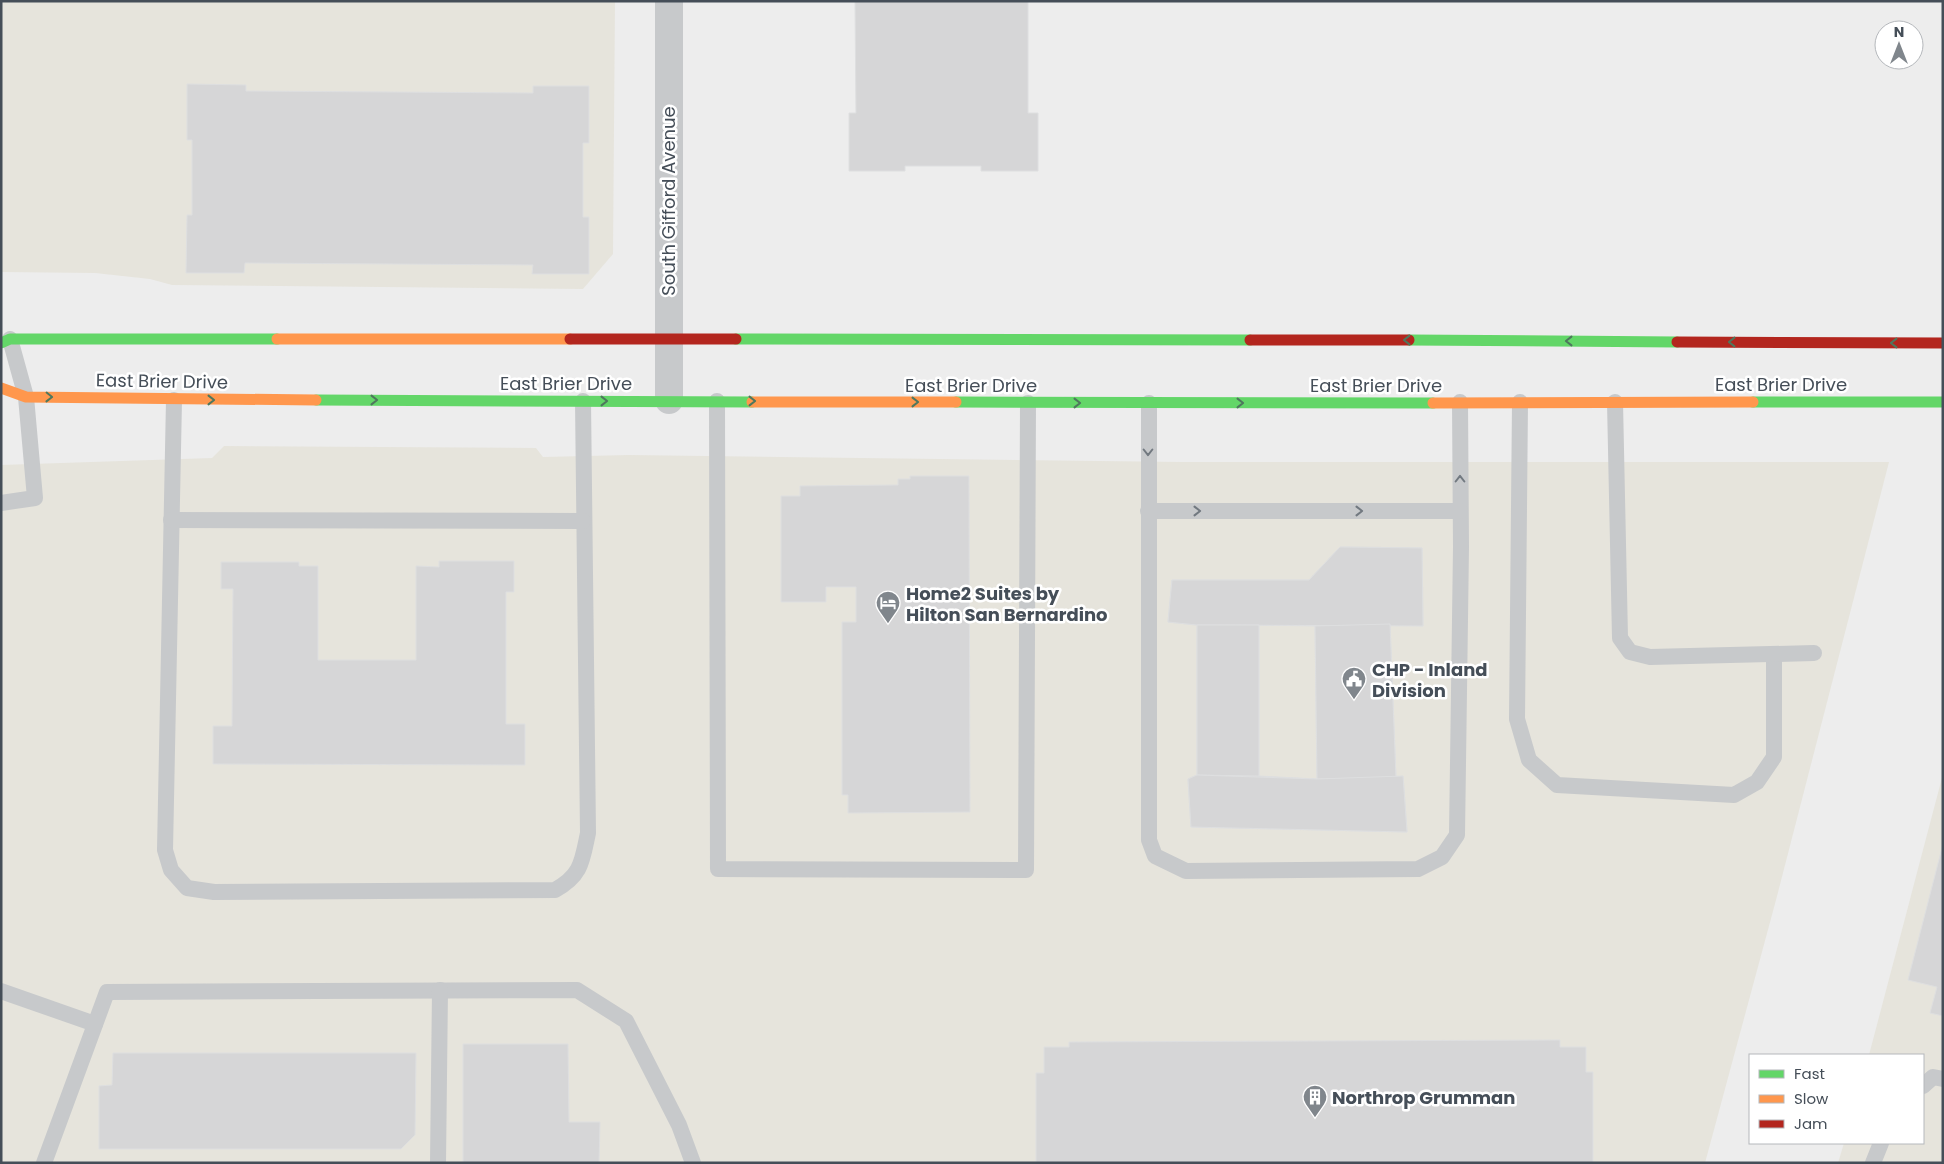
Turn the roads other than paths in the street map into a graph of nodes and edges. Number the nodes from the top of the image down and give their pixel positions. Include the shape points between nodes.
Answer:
1 (669, 1) edge
2 (667, 339) junction
3 (5, 341) edge
4 (1943, 343) edge
5 (1, 388) edge
6 (26, 397) junction
7 (174, 400) junction
8 (668, 400) junction
9 (583, 401) junction
10 (717, 401) junction
11 (1460, 402) junction
12 (1520, 402) junction
13 (1615, 402) junction
14 (1943, 402) edge
15 (1028, 403) junction
16 (1149, 403) junction
17 (1, 503) edge
18 (1148, 511) junction
19 (171, 520) junction
20 (1460, 520) junction
21 (583, 521) junction
22 (1814, 653) dead end
23 (1774, 654) junction
24 (440, 990) junction
25 (1, 992) edge
26 (94, 1024) junction
27 (1943, 1079) edge
28 (1924, 1085) edge
29 (1881, 1144) edge
30 (44, 1163) edge
31 (438, 1163) edge
32 (693, 1163) edge
33 (1873, 1163) edge

1 - 2 street, South Gifford Avenue
2 - 3 street
4 -> 2 street
2 - 8 street, South Gifford Avenue
3 - 6 lane
5 - 6 street, East Brier Drive
6 -> 7 street, East Brier Drive
6 - 17 lane via 35,498
7 -> 9 street, East Brier Drive
7 - 19 lane
9 -> 8 street, East Brier Drive
8 - 10 street, East Brier Drive
9 - 21 lane
10 -> 15 street, East Brier Drive
10 - 15 lane via 718,869 1026,870
11 - 12 street, East Brier Drive
16 -> 11 street, East Brier Drive
20 -> 11 lane
12 - 13 street, East Brier Drive
12 - 23 lane via 1517,718 1529,760 1558,785 1734,795 1758,782 1774,758
13 - 14 street, East Brier Drive
13 - 23 lane via 1620,638 1630,652 1650,656
15 -> 16 street, East Brier Drive
16 -> 18 lane
18 -> 20 lane
18 - 20 lane via 1149,840 1155,856 1186,871 1418,868 1442,857 1457,836
19 - 21 lane
19 - 21 lane via 165,850 171,870 187,888 214,892 556,890 570,882 582,863 588,833
22 - 23 lane
24 - 26 lane via 107,992
24 - 31 lane
24 - 32 lane via 577,990 626,1022 679,1125
25 - 26 lane
26 - 30 lane
27 - 28 lane via 1933,1077
29 - 33 lane

